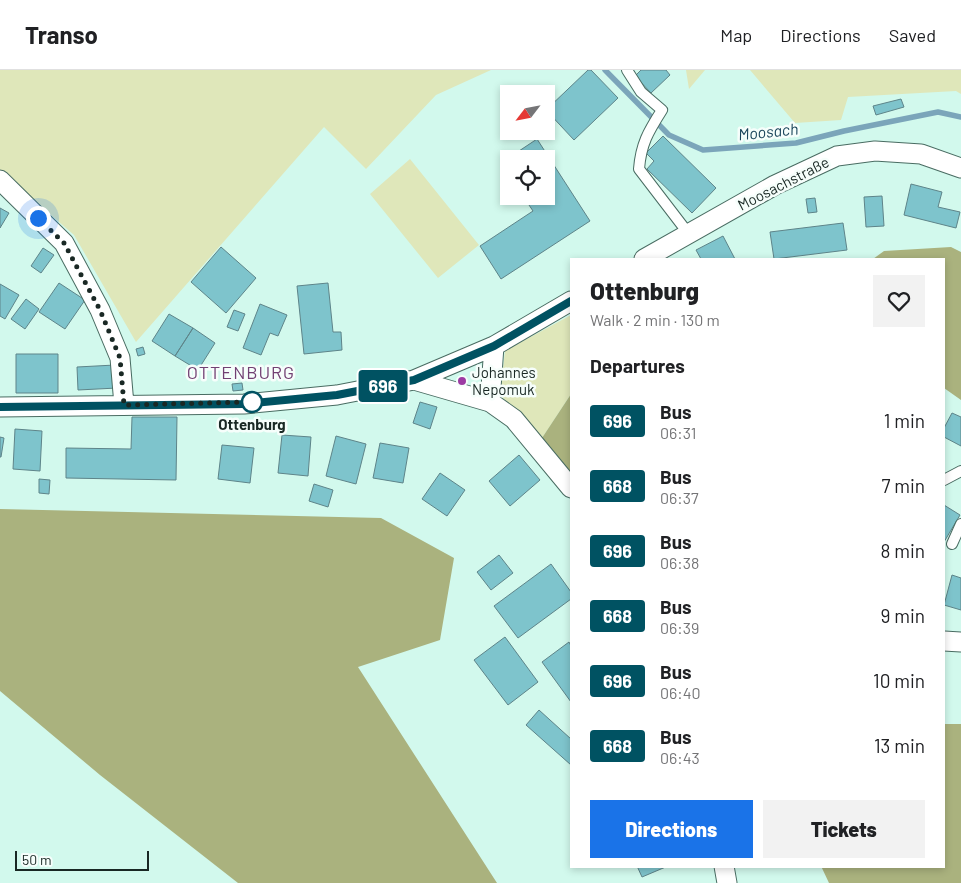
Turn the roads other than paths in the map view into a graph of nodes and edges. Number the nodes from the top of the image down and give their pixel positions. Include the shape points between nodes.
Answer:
1 (627, 70) edge
2 (961, 168) edge
3 (0, 180) edge
4 (688, 233) junction
5 (646, 258) edge
6 (570, 302) edge
7 (494, 346) junction
8 (414, 380) junction
9 (490, 402) junction
10 (124, 405) junction
11 (0, 407) edge
12 (961, 472) edge
13 (945, 480) edge
14 (570, 487) edge
15 (961, 524) edge
16 (952, 544) dead end
17 (945, 640) edge
18 (961, 642) edge
19 (724, 868) edge
20 (727, 883) edge

1 - 4 lane via 641,92 662,110 647,133 639,169
2 - 4 street, Moosachstraße via 921,154 875,151 837,156 775,185
3 - 10 street via 64,243 100,310 120,358
4 - 5 street, Moosachstraße
6 - 7 street
7 - 8 street
7 - 9 street
8 - 9 street
8 - 10 street via 337,395 244,404
9 - 14 street via 514,419
10 - 11 street
12 - 13 lane
15 - 16 lane
17 - 18 street
19 - 20 street

